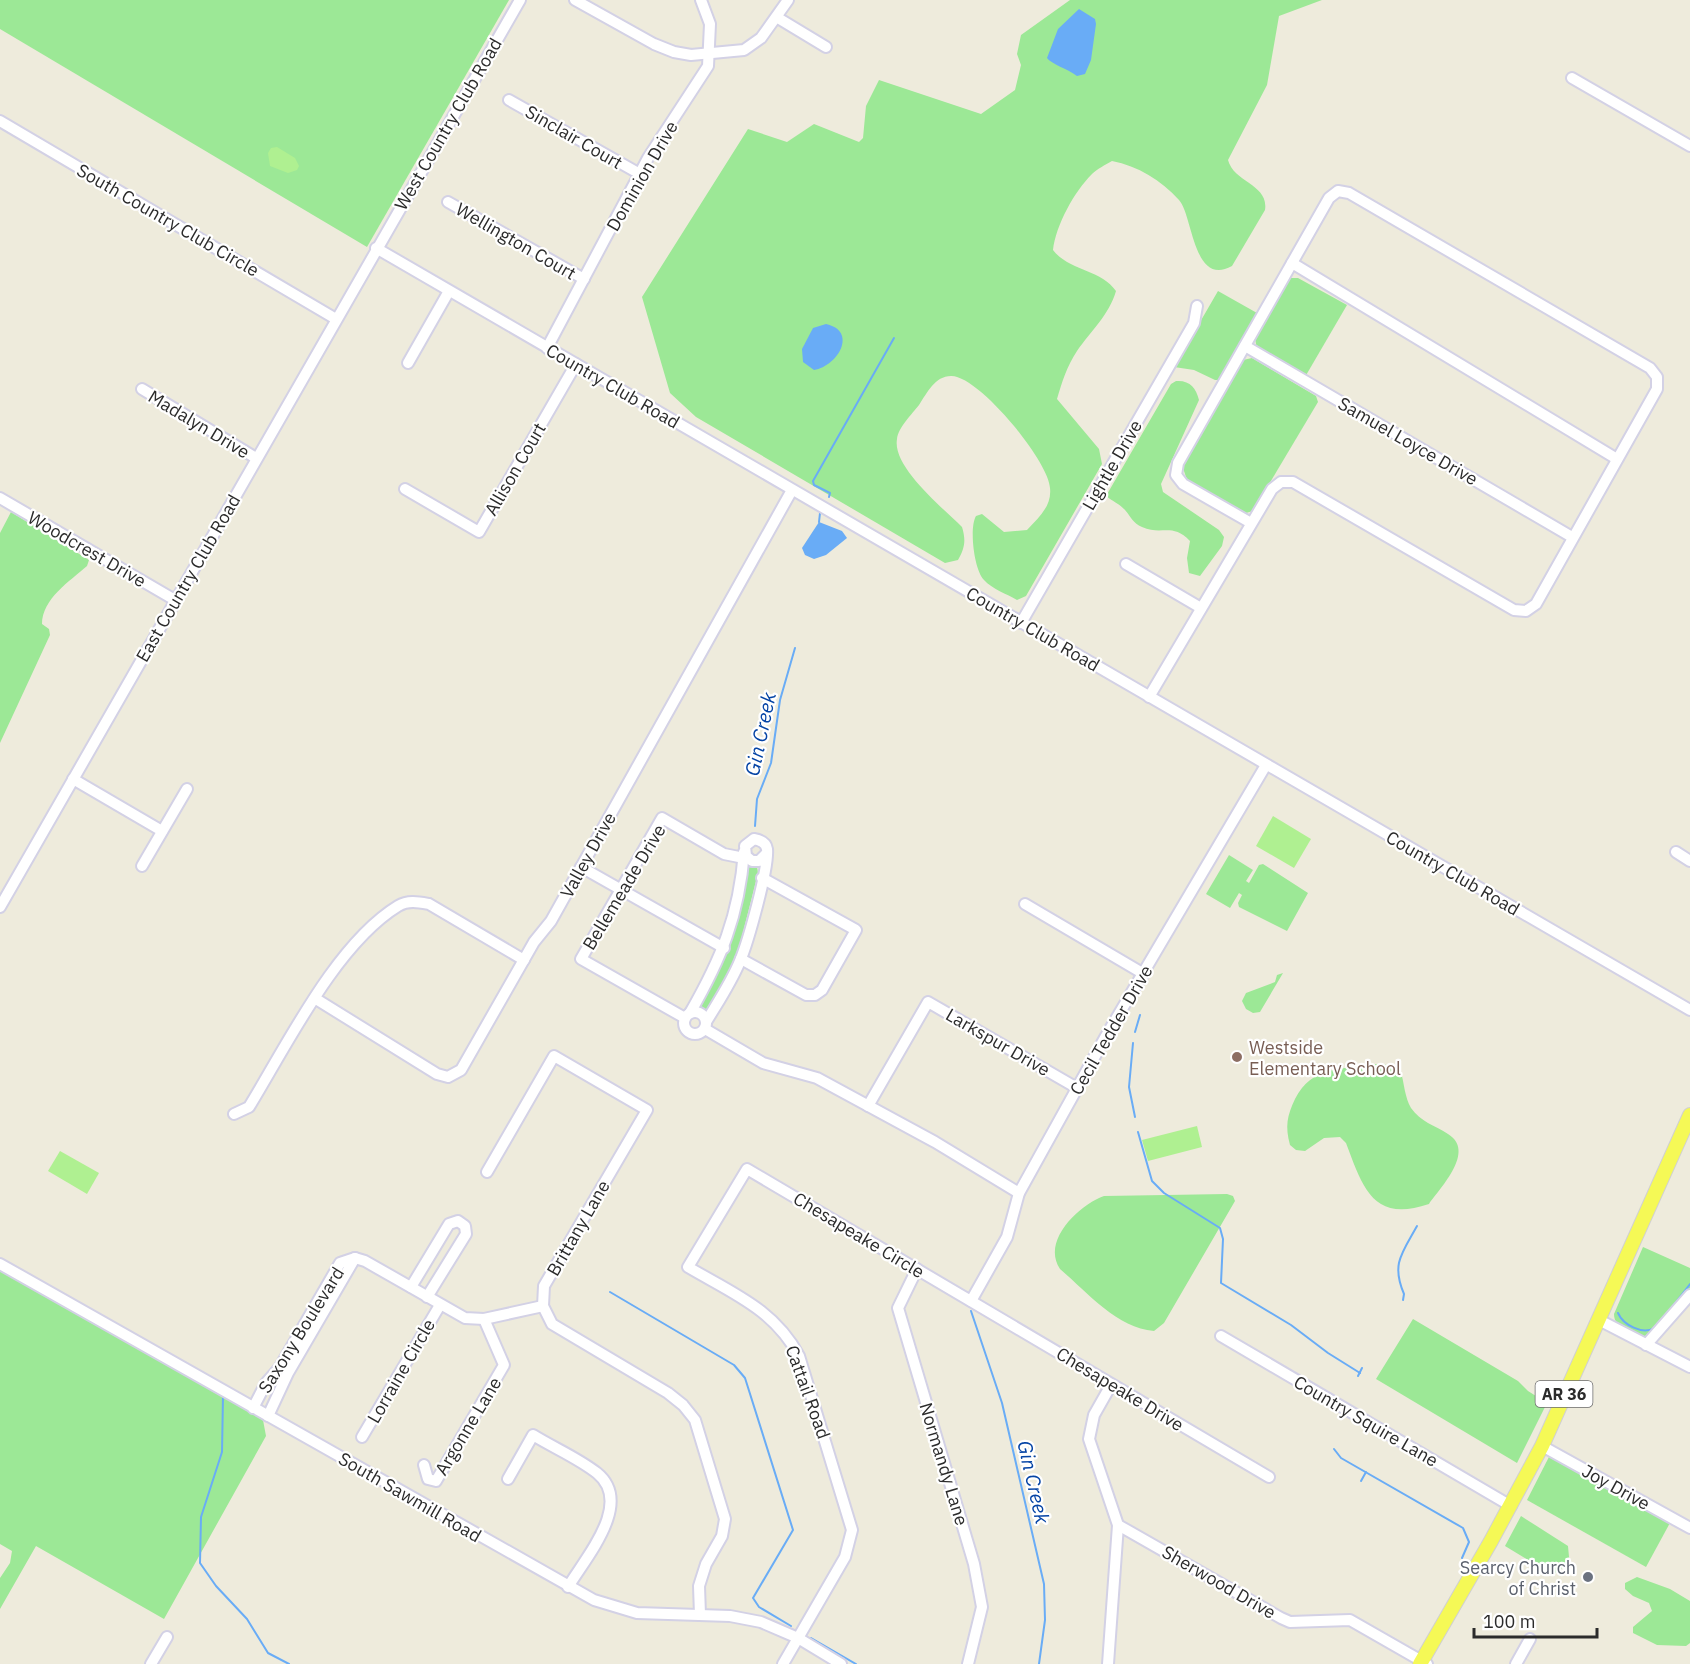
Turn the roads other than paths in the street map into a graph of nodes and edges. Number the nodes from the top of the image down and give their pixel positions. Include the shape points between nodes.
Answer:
1 (520, 0) edge
2 (575, 0) edge
3 (701, 0) edge
4 (788, 0) edge
5 (778, 18) junction
6 (826, 46) dead end
7 (709, 52) junction
8 (1572, 78) dead end
9 (509, 100) dead end
10 (0, 122) edge
11 (1690, 146) edge
12 (640, 174) junction
13 (448, 202) dead end
14 (376, 248) junction
15 (1292, 263) junction
16 (584, 279) junction
17 (449, 291) junction
18 (1197, 306) dead end
19 (336, 319) junction
20 (1245, 346) junction
21 (547, 348) junction
22 (408, 363) dead end
23 (576, 364) junction
24 (142, 389) dead end
25 (256, 458) junction
26 (1617, 459) junction
27 (405, 489) dead end
28 (792, 490) junction
29 (0, 498) edge
30 (1251, 523) junction
31 (1572, 537) junction
32 (1126, 564) dead end
33 (175, 600) junction
34 (1201, 608) junction
35 (1021, 623) junction
36 (1149, 697) junction
37 (1266, 765) junction
38 (73, 778) junction
39 (187, 789) dead end
40 (162, 831) junction
41 (1676, 852) dead end
42 (767, 853) junction
43 (744, 854) junction
44 (1690, 861) edge
45 (142, 866) dead end
46 (581, 867) junction
47 (762, 878) junction
48 (621, 890) junction
49 (1024, 904) dead end
50 (0, 907) edge
51 (724, 948) junction
52 (741, 959) junction
53 (524, 960) junction
54 (1143, 974) junction
55 (316, 999) junction
56 (1690, 1010) edge
57 (687, 1016) junction
58 (706, 1026) junction
59 (1077, 1088) junction
60 (868, 1106) junction
61 (234, 1114) dead end
62 (1690, 1115) edge
63 (747, 1169) joint
64 (487, 1172) dead end
65 (1019, 1193) junction
66 (355, 1258) junction
67 (0, 1264) edge
68 (917, 1269) junction
69 (411, 1287) junction
70 (1690, 1295) edge
71 (427, 1297) junction
72 (971, 1301) junction
73 (440, 1305) junction
74 (543, 1306) junction
75 (484, 1319) junction
76 (1599, 1320) junction
77 (1221, 1336) dead end
78 (1646, 1345) junction
79 (1690, 1367) edge
80 (1111, 1385) junction
81 (253, 1408) junction
82 (267, 1416) junction
83 (363, 1437) dead end
84 (1542, 1446) junction
85 (424, 1465) dead end
86 (1269, 1477) dead end
87 (508, 1479) dead end
88 (1510, 1506) junction
89 (1118, 1526) junction
90 (1690, 1528) edge
91 (568, 1587) junction
92 (700, 1615) junction
93 (167, 1637) dead end
94 (798, 1638) junction
95 (1530, 1640) dead end
96 (1423, 1663) edge
97 (151, 1664) edge
98 (783, 1664) edge
99 (841, 1664) edge
100 (968, 1664) edge
101 (1108, 1664) edge
102 (1516, 1664) edge

1 - 14 street, West Country Club Road
2 - 7 street via 674,52
3 - 7 street, Dominion Drive via 710,24
4 - 5 street
5 - 6 street
5 - 7 street via 744,50
7 - 12 street, Dominion Drive via 708,66
8 - 11 street
9 - 12 street, Sinclair Court
10 - 19 street, South Country Club Circle
12 - 16 street, Dominion Drive
13 - 16 street, Wellington Court
14 - 17 street, Country Club Road
14 - 19 street, East Country Club Road
15 - 20 street
15 - 26 street
15 - 26 street via 1329,198 1338,191 1349,193 1650,368 1657,377 1657,389
16 - 21 street, Dominion Drive
17 - 21 street, Country Club Road
17 - 22 street
18 - 35 street, Lightle Drive via 1194,323
19 - 25 street, East Country Club Road
20 - 30 street via 1178,463 1176,474 1183,484
20 - 31 street, Samuel Loyce Drive
21 - 23 street, Country Club Road
23 - 27 street, Allison Court via 479,532
23 - 28 street, Country Club Road
24 - 25 street, Madalyn Drive
25 - 33 street, East Country Club Road
26 - 31 street
28 - 35 street, Country Club Road
28 - 46 street, Valley Drive
29 - 33 street, Woodcrest Drive
30 - 31 street via 1272,489 1281,482 1293,482 1514,610 1526,611 1536,604
30 - 34 street
32 - 34 street
33 - 38 street, East Country Club Road
34 - 36 street
35 - 36 street, Country Club Road
36 - 37 street, Country Club Road
37 - 54 street, Cecil Tedder Drive
37 - 56 street, Country Club Road
38 - 40 street
38 - 50 street, East Country Club Road
39 - 40 street
40 - 45 street
41 - 44 street
42 - 43 street via 759,861
42 - 43 street via 758,839 747,843
42 - 47 street
43 - 48 street, Bellemeade Drive via 724,854 662,818
43 - 51 street via 736,909
46 - 48 street
46 - 53 street, Valley Drive
47 - 52 street
47 - 52 street via 856,930 822,990 815,995 806,995
48 - 51 street
48 - 57 street, Bellemeade Drive via 581,959
49 - 54 street
51 - 57 street
52 - 58 street
53 - 55 street via 429,904 415,901 399,905 344,953
53 - 55 street, Valley Drive via 461,1070 448,1077 437,1074
54 - 59 street, Cecil Tedder Drive
55 - 61 street via 249,1107
57 - 58 street via 700,1013
57 - 58 street via 686,1029 691,1034 699,1034
58 - 60 street via 763,1063 810,1075
59 - 60 street, Larkspur Drive via 928,1002
59 - 65 street, Cecil Tedder Drive
60 - 65 street
62 - 76 main road, AR 36
63 - 68 street, Chesapeake Circle
63 - 94 street, Cattail Road via 688,1267 771,1317 791,1341 850,1519 851,1540 845,1557
64 - 74 street, Brittany Lane via 554,1056 647,1110 544,1286
65 - 72 street, Cecil Tedder Drive via 1007,1237
66 - 69 street, Saxony Boulevard
66 - 81 street, Saxony Boulevard via 340,1263
66 - 82 street, Saxony Boulevard
67 - 81 street, South Sawmill Road
68 - 72 street, Chesapeake Circle
68 - 100 street, Normandy Lane via 898,1308 974,1564 982,1607
69 - 71 street, Saxony Boulevard
69 - 71 street via 449,1224 458,1221 465,1226 466,1234
70 - 78 street
71 - 73 street, Saxony Boulevard
72 - 80 street, Chesapeake Drive
73 - 75 street, Saxony Boulevard via 465,1318
73 - 83 street, Lorraine Circle
74 - 75 street, Saxony Boulevard
74 - 92 street via 552,1324 668,1393 695,1420 724,1519 722,1536 699,1586
75 - 85 street, Argonne Lane via 504,1365 436,1481 428,1479
76 - 78 street
76 - 84 main road, AR 36
77 - 88 street, Country Squire Lane
78 - 79 street
80 - 86 street, Chesapeake Drive
80 - 89 street via 1094,1415 1089,1439
81 - 82 street, South Sawmill Road
82 - 91 street, South Sawmill Road
84 - 88 main road, AR 36
84 - 90 street, Joy Drive
87 - 91 street via 533,1435 605,1481 611,1510
88 - 96 main road, AR 36
89 - 96 street, Sherwood Drive via 1281,1618 1290,1622 1350,1620
89 - 101 street
91 - 92 street, South Sawmill Road via 637,1613
92 - 94 street, South Sawmill Road via 761,1622
93 - 97 street
94 - 98 street, Cattail Road
94 - 99 street, South Sawmill Road
95 - 102 street

